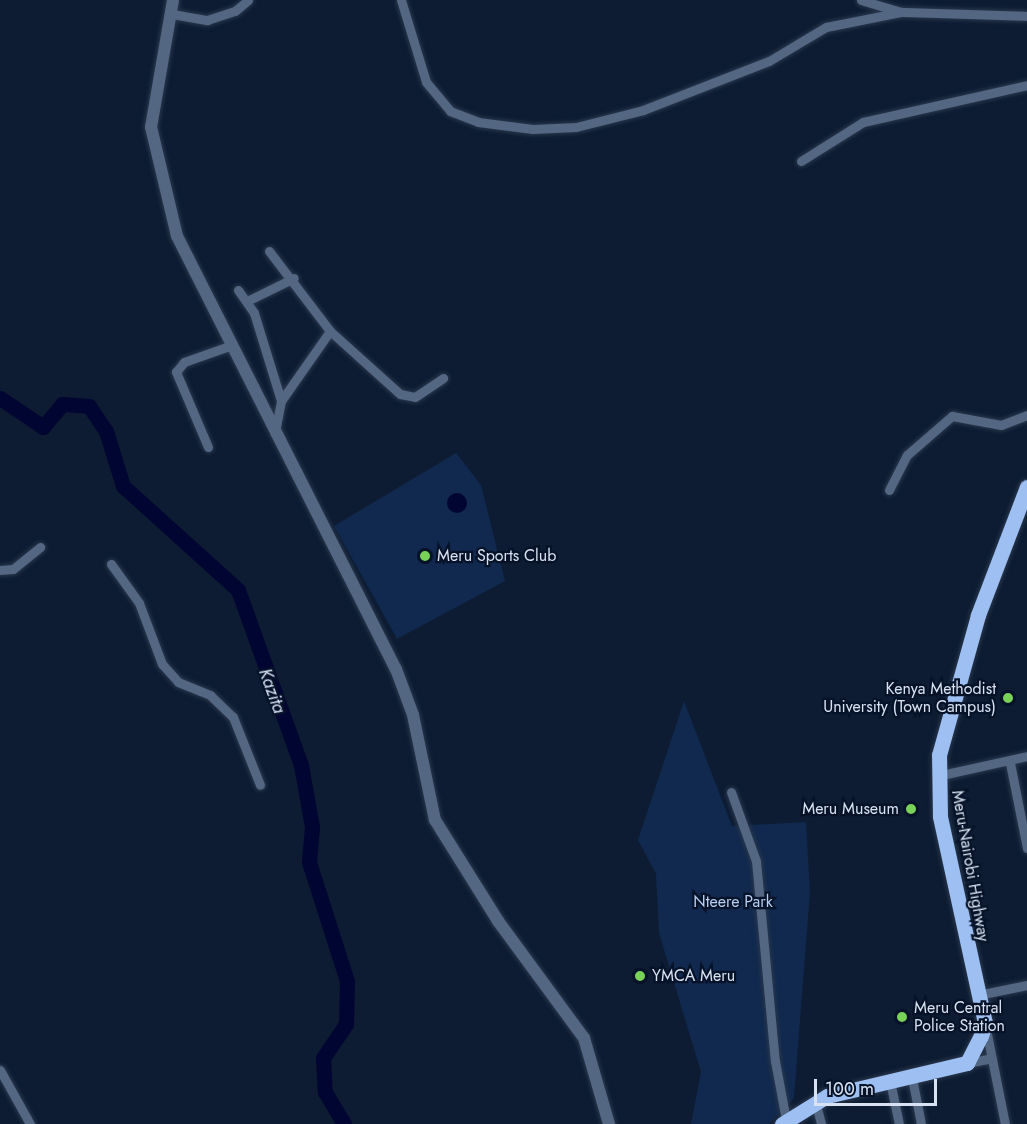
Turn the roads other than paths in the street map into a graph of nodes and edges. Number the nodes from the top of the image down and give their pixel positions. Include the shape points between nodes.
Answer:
1 (173, 0) edge
2 (248, 0) edge
3 (401, 0) edge
4 (861, 0) edge
5 (901, 12) junction
6 (172, 14) junction
7 (1027, 16) edge
8 (1027, 85) edge
9 (801, 161) dead end
10 (269, 251) dead end
11 (294, 278) junction
12 (238, 290) dead end
13 (247, 301) junction
14 (330, 331) junction
15 (229, 346) junction
16 (443, 378) dead end
17 (281, 400) junction
18 (1027, 415) edge
19 (274, 436) junction
20 (208, 447) dead end
21 (1027, 488) edge
22 (889, 490) dead end
23 (40, 547) dead end
24 (111, 564) dead end
25 (0, 570) edge
26 (1027, 756) edge
27 (1010, 763) junction
28 (937, 776) junction
29 (260, 785) dead end
30 (731, 792) dead end
31 (1027, 848) edge
32 (1027, 985) edge
33 (978, 995) junction
34 (985, 1023) junction
35 (992, 1058) junction
36 (967, 1063) junction
37 (0, 1070) edge
38 (912, 1078) junction
39 (890, 1081) junction
40 (815, 1101) junction
41 (784, 1122) edge
42 (30, 1124) edge
43 (609, 1124) edge
44 (821, 1124) edge
45 (899, 1124) edge
46 (921, 1124) edge
47 (1005, 1124) edge

1 - 6 street
2 - 6 street via 234,12 207,21
3 - 5 street via 426,82 450,111 478,122 533,129 576,127 643,110 769,61 826,27
4 - 5 street
5 - 7 street
6 - 15 street via 154,91 152,139 177,236
8 - 9 street via 863,122
10 - 11 street
11 - 13 street
11 - 14 street
12 - 13 street
13 - 17 street
14 - 16 street via 400,394 415,398
14 - 17 street
15 - 19 street
15 - 20 street via 184,362 176,372
17 - 19 street
18 - 22 street via 1001,425 952,416 907,454
19 - 43 street via 396,669 413,715 435,820 498,921 584,1038
21 - 28 highway, Meru-Nairobi Highway via 951,698
23 - 25 street via 13,569
24 - 29 street via 142,608 162,664 178,682 215,698 233,717
26 - 27 street
27 - 28 street
27 - 31 street
28 - 33 highway, Meru-Nairobi Highway via 940,816
30 - 41 street via 756,861
32 - 33 street
33 - 34 highway, Meru-Nairobi Highway
34 - 35 street
34 - 36 highway
35 - 36 street
35 - 47 street
36 - 38 highway
37 - 42 street
38 - 39 highway
38 - 46 street
39 - 40 highway
39 - 45 street
40 - 41 highway
40 - 44 street

